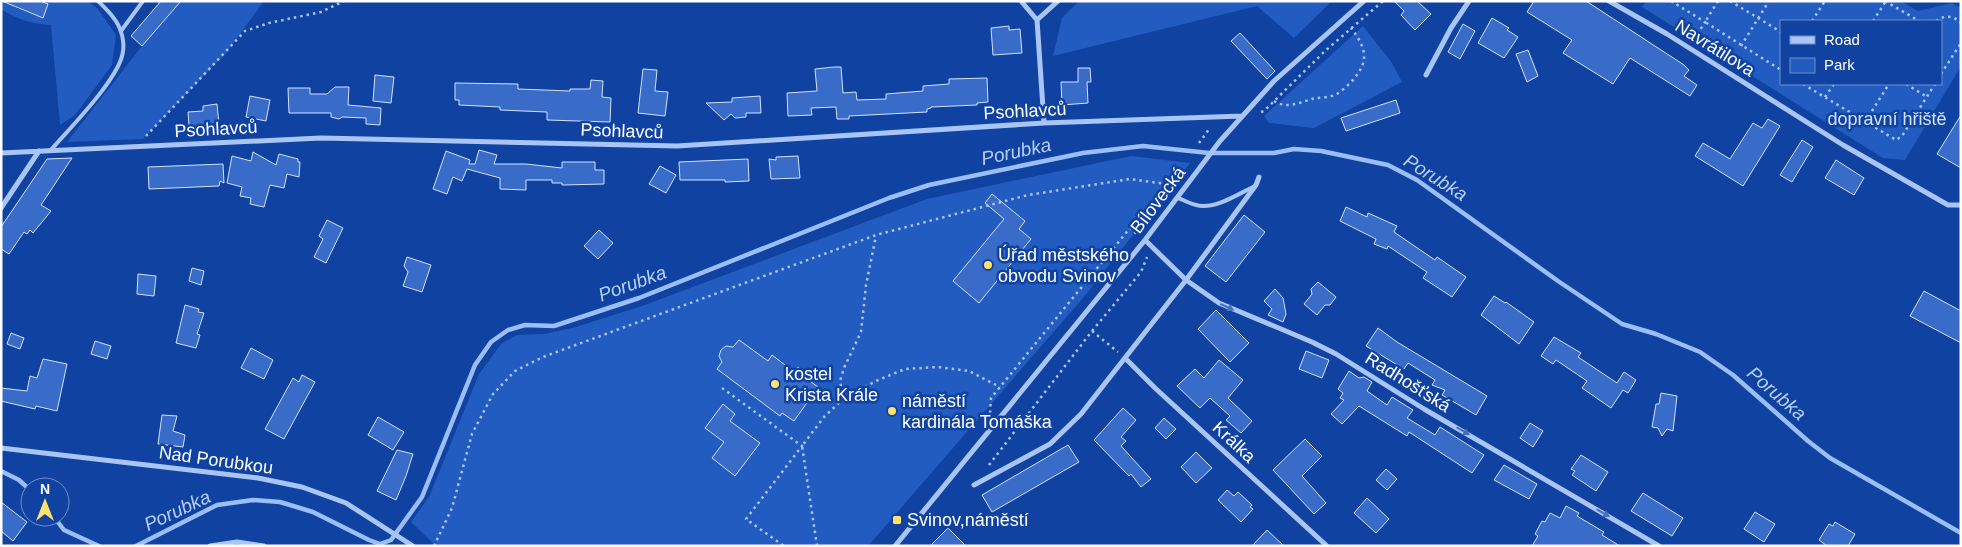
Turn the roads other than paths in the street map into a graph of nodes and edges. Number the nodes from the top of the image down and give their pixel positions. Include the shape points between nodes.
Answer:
1 (98, 1) edge
2 (143, 1) edge
3 (1021, 1) edge
4 (1058, 1) edge
5 (1469, 1) edge
6 (1609, 1) edge
7 (1362, 2) edge
8 (1037, 20) junction
9 (121, 31) junction
10 (1426, 75) dead end
11 (1242, 116) junction
12 (1044, 123) junction
13 (50, 150) junction
14 (39, 151) junction
15 (1, 153) edge
16 (1259, 176) dead end
17 (1256, 185) junction
18 (1178, 198) junction
19 (1961, 205) edge
20 (1, 208) edge
21 (1145, 240) junction
22 (1186, 280) junction
23 (1125, 358) junction
24 (1, 448) edge
25 (974, 485) dead end
26 (210, 546) edge
27 (264, 546) edge
28 (412, 546) edge
29 (895, 546) edge
30 (1326, 546) edge
31 (1659, 546) edge

1 - 9 lane
2 - 9 lane
3 - 8 street
4 - 8 street
5 - 10 street
6 - 19 street, Navrátilova via 1851,149 1948,205
7 - 11 street, Bílovecká via 1274,81
8 - 12 street
9 - 13 lane via 123,52 117,69
11 - 12 street, Psohlavců
11 - 18 street, Bílovecká
12 - 13 street, Psohlavců via 677,146 321,138
13 - 14 street, Psohlavců
14 - 15 street, Psohlavců
14 - 20 street
16 - 17 street
17 - 18 lane via 1208,206 1197,206
17 - 22 street
18 - 21 street, Bílovecká
21 - 22 street, Radhošťská
21 - 29 street, Bílovecká
22 - 23 street
22 -> 31 street, Radhošťská via 1219,303 1336,354
23 - 25 street via 1081,414 1050,444
23 - 30 street, Králka
24 - 28 street, Nad Porubkou via 258,478 302,487 346,504
26 - 27 street via 236,542

